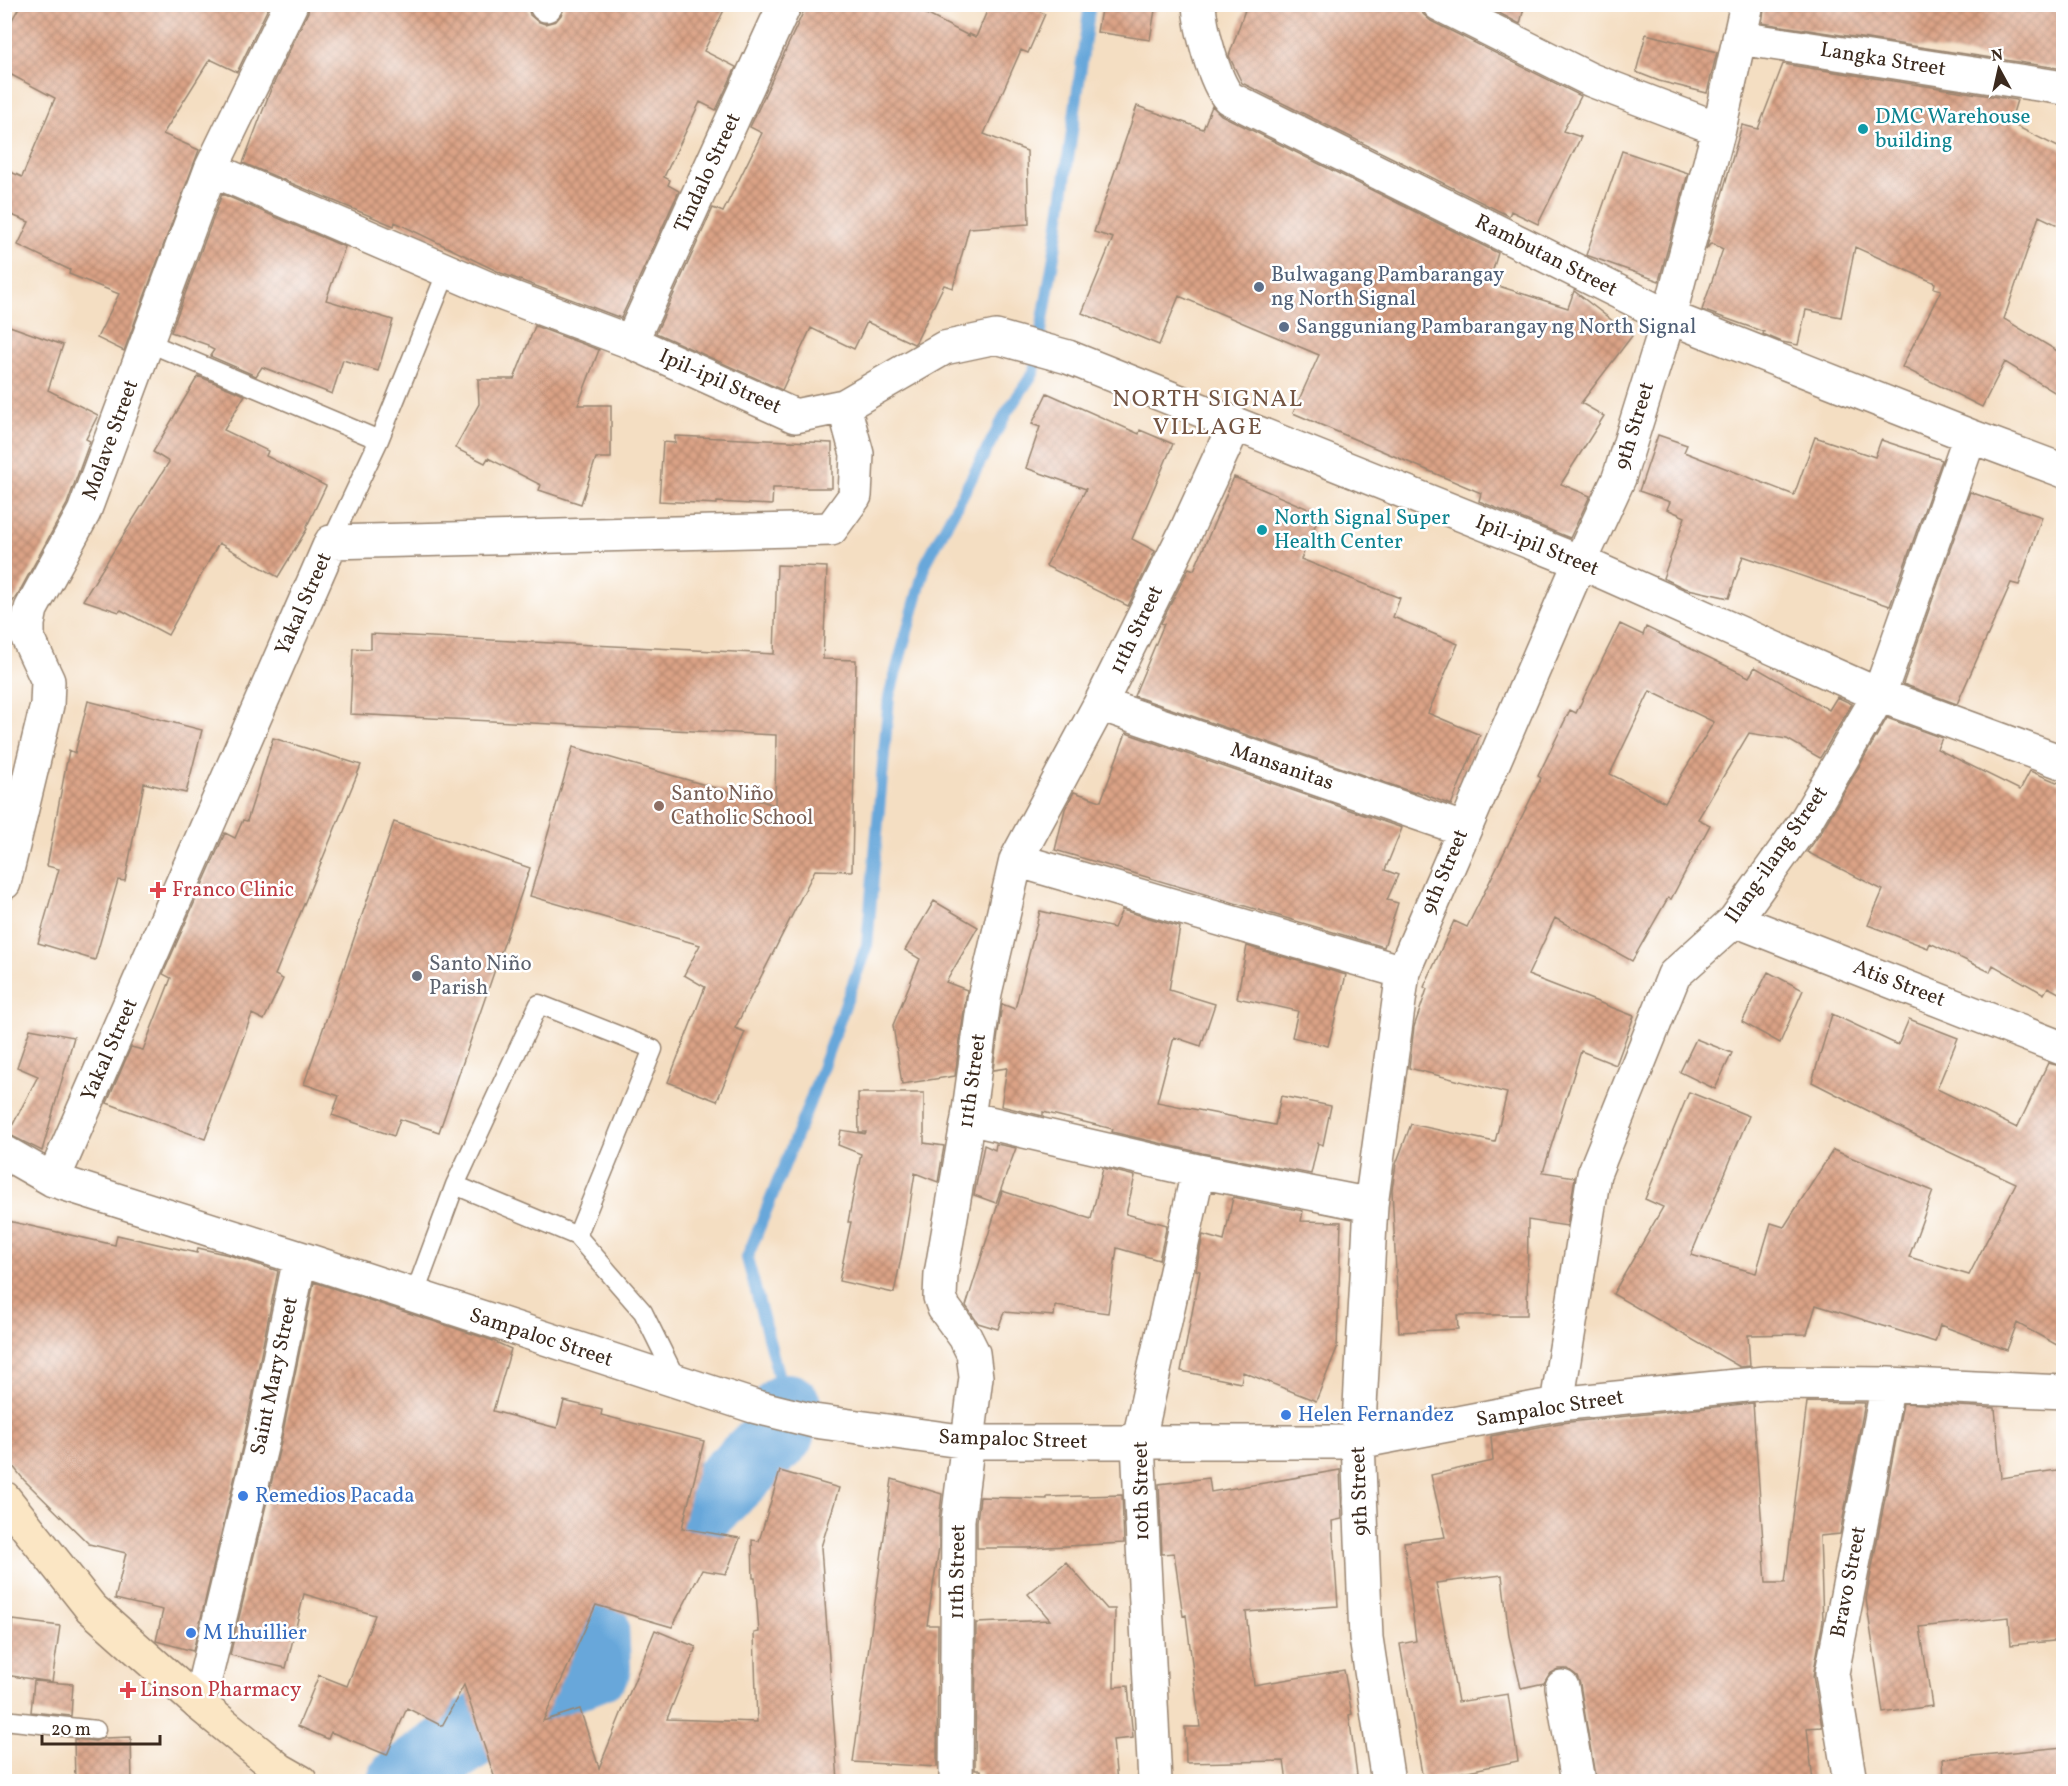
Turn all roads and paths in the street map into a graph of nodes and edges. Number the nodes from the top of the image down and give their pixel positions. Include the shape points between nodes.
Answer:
1 (291, 4) edge
2 (785, 4) edge
3 (1199, 4) edge
4 (1439, 4) edge
5 (1747, 4) edge
6 (1739, 38) junction
7 (2064, 88) edge
8 (1719, 129) junction
9 (211, 169) junction
10 (447, 271) junction
11 (1669, 317) junction
12 (147, 342) junction
13 (631, 342) junction
14 (844, 406) junction
15 (1235, 424) junction
16 (1970, 436) junction
17 (379, 440) junction
18 (2064, 471) edge
19 (331, 542) junction
20 (1580, 562) junction
21 (1879, 695) junction
22 (1100, 704) junction
23 (2064, 763) edge
24 (1463, 830) junction
25 (1016, 860) junction
26 (4, 883) edge
27 (1735, 920) junction
28 (1403, 972) junction
29 (2064, 1049) edge
30 (968, 1118) junction
31 (4, 1152) edge
32 (1198, 1171) junction
33 (53, 1180) junction
34 (455, 1185) junction
35 (1371, 1205) junction
36 (577, 1236) junction
37 (300, 1258) junction
38 (414, 1296) junction
39 (677, 1382) junction
40 (1888, 1384) junction
41 (2064, 1392) edge
42 (1557, 1404) junction
43 (968, 1442) junction
44 (1358, 1442) junction
45 (1138, 1444) junction
46 (4, 1498) edge
47 (1562, 1687) dead end
48 (199, 1704) junction
49 (4, 1720) edge
50 (96, 1730) dead end
51 (301, 1782) edge
52 (956, 1782) edge
53 (1155, 1782) edge
54 (1388, 1782) edge
55 (1578, 1782) edge
56 (1850, 1782) edge

1 - 9 street, Molave Street
2 - 13 street, Tindalo Street
3 - 11 street, Rambutan Street via 1199,18 1219,82 1229,98
4 - 8 street via 1591,80
5 - 6 street, 9th Street
6 - 7 street, Langka Street
6 - 8 street, 9th Street
8 - 11 street, 9th Street
9 - 10 street, Ipil-ipil Street
9 - 12 street, Molave Street
10 - 13 street, Ipil-ipil Street
10 - 17 lane
11 - 16 street, Rambutan Street
11 - 20 street, 9th Street via 1619,478
12 - 17 lane
12 - 26 street, Molave Street via 84,512 31,609 28,638 48,681 46,705
13 - 14 street, Ipil-ipil Street via 795,416
14 - 15 street, Ipil-ipil Street via 945,348 996,337 1068,357
14 - 19 street, Yakal Street via 857,454 855,496 831,529
15 - 20 street, Ipil-ipil Street
15 - 22 street, 11th Street
16 - 18 street, Rambutan Street
16 - 21 street, Ilang-ilang Street
17 - 19 lane
19 - 33 street, Yakal Street
20 - 21 street, Ipil-ipil Street
20 - 24 street, 9th Street
21 - 23 street, Ipil-ipil Street
21 - 27 street, Ilang-ilang Street via 1805,822
22 - 24 street, Mansanitas
22 - 25 street, 11th Street
24 - 28 street, 9th Street
25 - 28 street
25 - 30 street, 11th Street via 985,993
27 - 29 street, Atis Street
27 - 42 street, Ilang-ilang Street via 1674,975 1594,1174
28 - 35 street, 9th Street
30 - 32 street
30 - 43 street, 11th Street via 940,1297 973,1353 976,1377
31 - 33 street, Sampaloc Street
32 - 35 street
32 - 45 street, 10th Street
33 - 37 street, Sampaloc Street
34 - 36 lane
34 - 36 lane via 539,1004 653,1049
34 - 38 lane
35 - 44 street, 9th Street
36 - 39 lane via 643,1312
37 - 38 street, Sampaloc Street
37 - 48 street, Saint Mary Street via 261,1447
38 - 39 street, Sampaloc Street
39 - 43 street, Sampaloc Street via 814,1421
40 - 41 street, Sampaloc Street
40 - 42 street, Sampaloc Street via 1766,1383
40 - 56 street, Bravo Street via 1832,1673
42 - 44 street, Sampaloc Street
43 - 45 street, Sampaloc Street
43 - 52 street, 11th Street via 958,1520
44 - 45 street, Sampaloc Street
44 - 54 street, 9th Street via 1366,1638
45 - 53 street, 10th Street
46 - 48 main road via 91,1608
47 - 55 street
48 - 51 main road via 280,1770
49 - 50 lane

